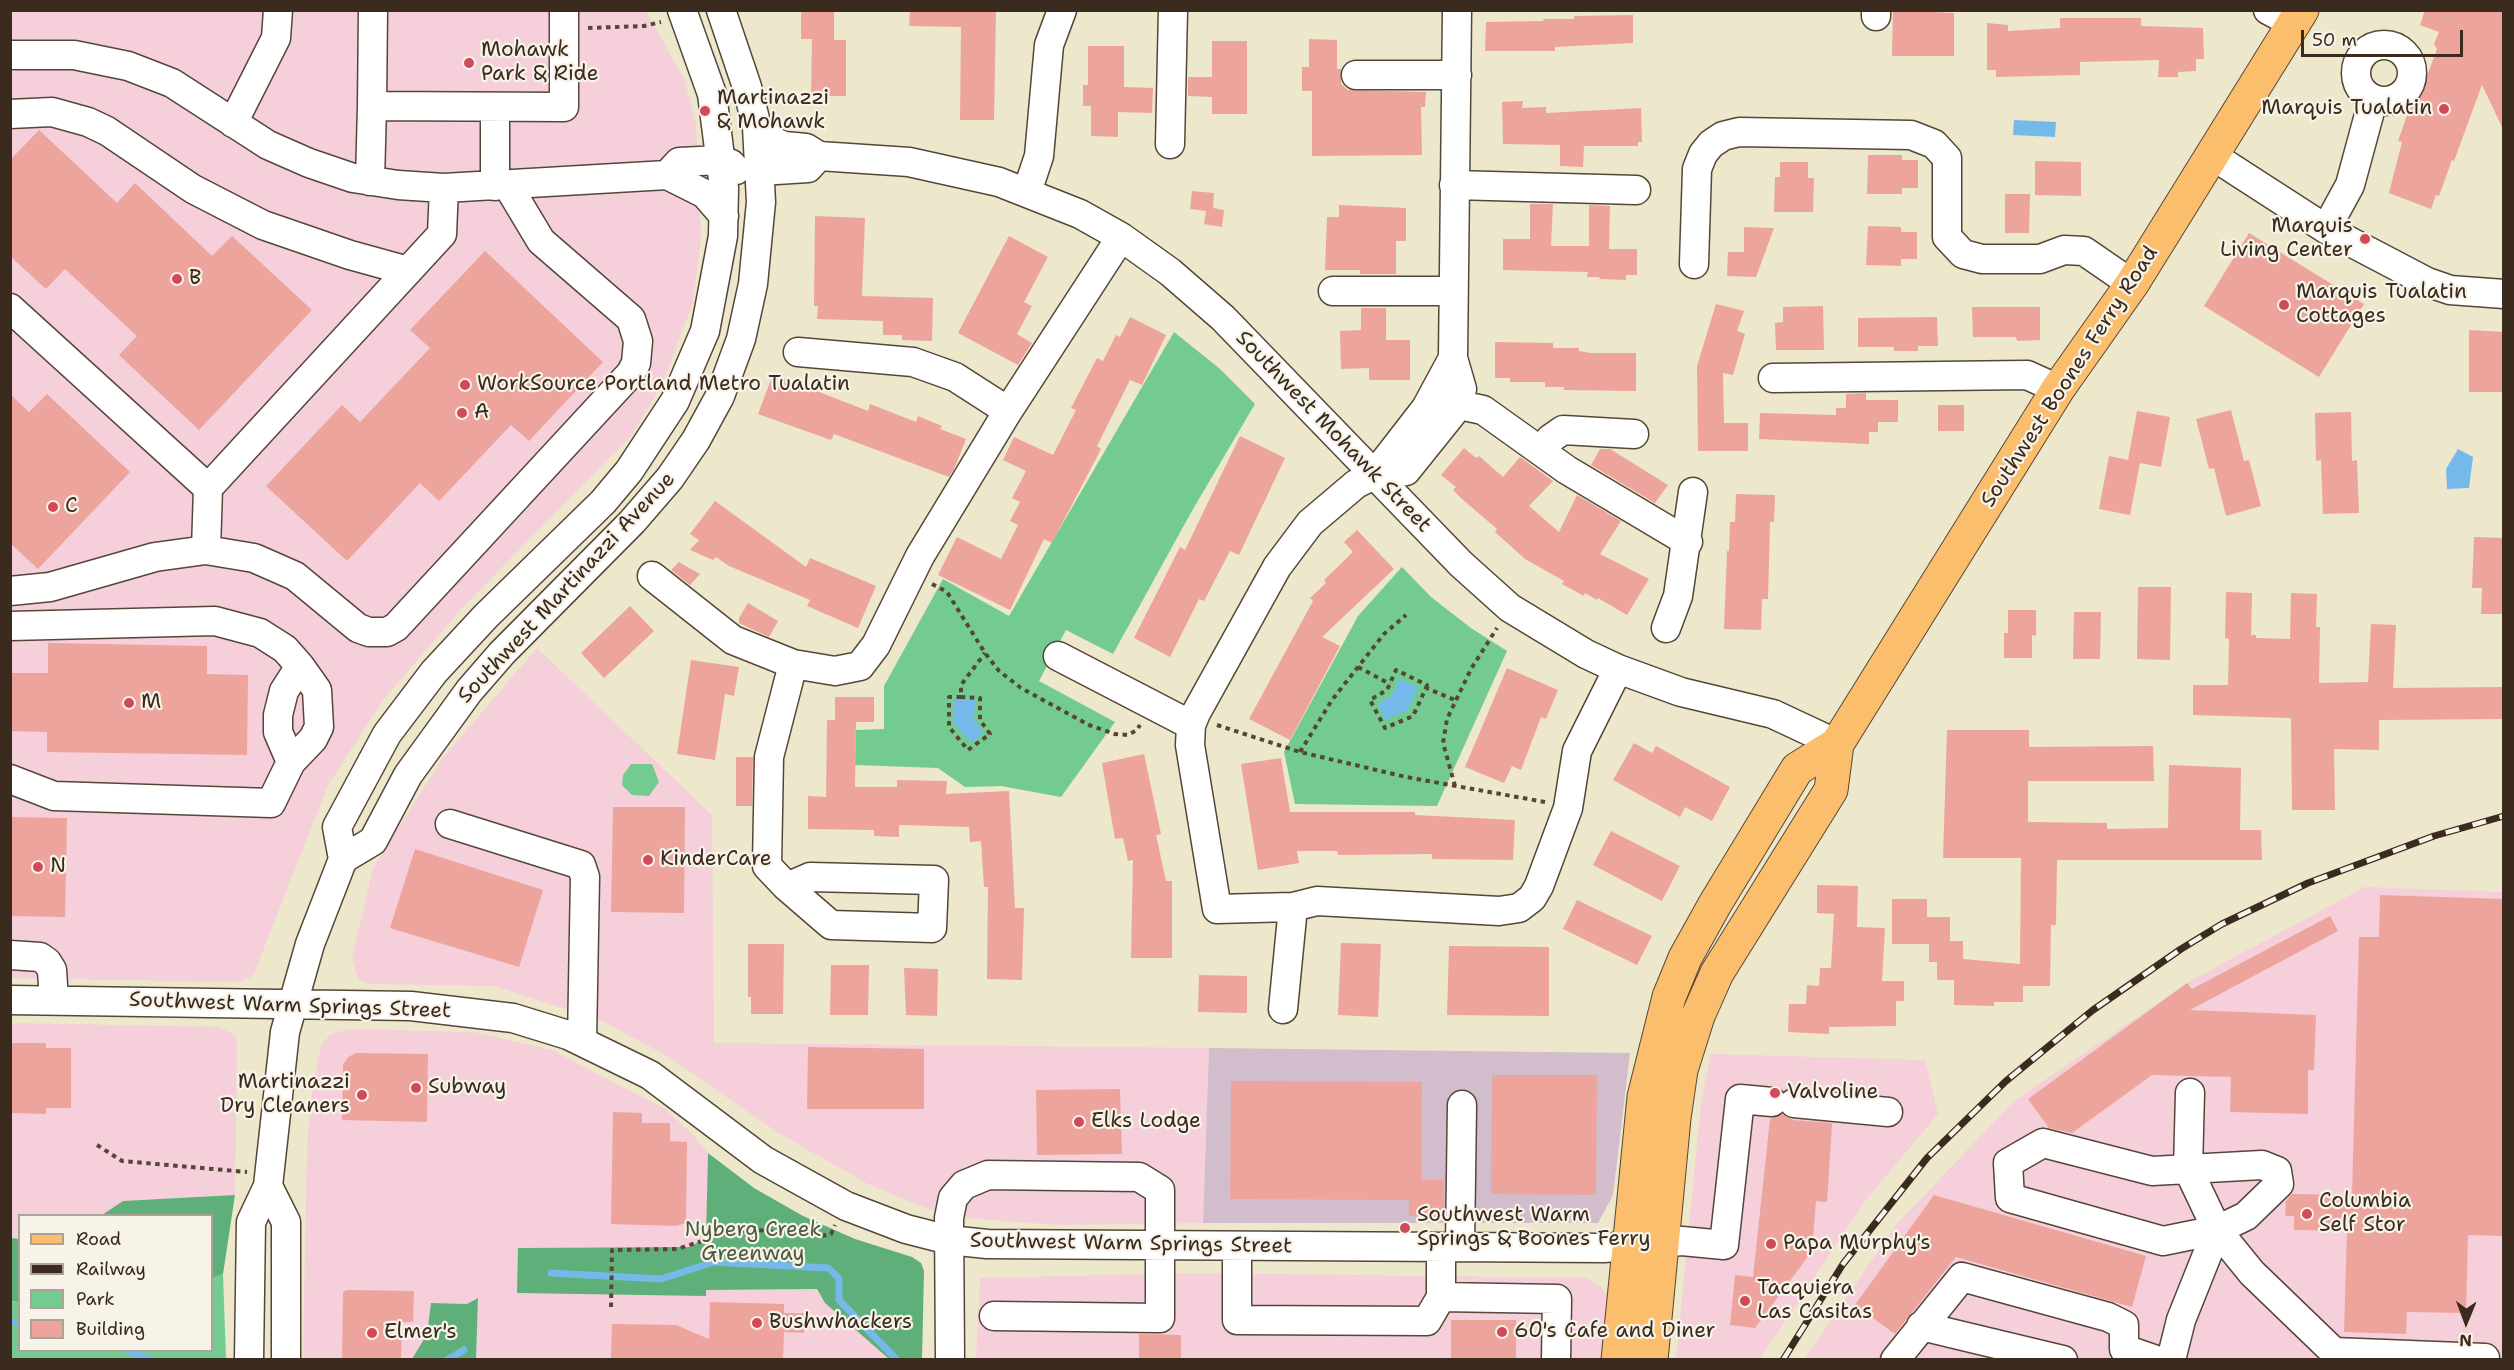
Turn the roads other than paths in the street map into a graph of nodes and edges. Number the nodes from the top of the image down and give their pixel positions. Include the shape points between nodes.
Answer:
1 (278, 10) edge
2 (373, 10) edge
3 (721, 10) edge
4 (1062, 10) edge
5 (1173, 10) edge
6 (1457, 10) edge
7 (684, 13) edge
8 (2288, 15) edge
9 (564, 19) edge
10 (10, 55) edge
11 (1356, 75) dead end
12 (1457, 75) junction
13 (2373, 100) dead end
14 (372, 106) junction
15 (495, 107) junction
16 (10, 114) edge
17 (233, 123) junction
18 (757, 127) junction
19 (1170, 144) dead end
20 (819, 156) junction
21 (2213, 156) junction
22 (721, 160) junction
23 (760, 171) junction
24 (667, 175) junction
25 (370, 181) junction
26 (1454, 185) junction
27 (501, 186) junction
28 (444, 188) junction
29 (1636, 190) dead end
30 (1027, 192) junction
31 (724, 216) junction
32 (2326, 229) junction
33 (1122, 237) junction
34 (759, 238) junction
35 (1694, 264) dead end
36 (408, 271) junction
37 (2133, 284) junction
38 (1333, 291) dead end
39 (1454, 291) junction
40 (2504, 294) edge
41 (10, 308) edge
42 (798, 352) dead end
43 (1453, 357) junction
44 (1773, 378) dead end
45 (2058, 389) junction
46 (1459, 405) junction
47 (1426, 408) junction
48 (1008, 411) junction
49 (1634, 434) dead end
50 (1542, 451) junction
51 (1374, 475) junction
52 (208, 488) junction
53 (1693, 492) dead end
54 (1688, 542) junction
55 (206, 550) junction
56 (652, 576) dead end
57 (10, 591) edge
58 (10, 626) edge
59 (1666, 628) dead end
60 (1058, 656) dead end
61 (793, 664) junction
62 (300, 666) junction
63 (1618, 669) junction
64 (1193, 719) junction
65 (1837, 744) junction
66 (291, 762) junction
67 (10, 779) edge
68 (450, 824) dead end
69 (343, 859) junction
70 (787, 887) dead end
71 (1293, 907) junction
72 (10, 955) edge
73 (10, 1000) edge
74 (54, 1000) junction
75 (292, 1004) junction
76 (1283, 1010) dead end
77 (582, 1041) junction
78 (2190, 1093) dead end
79 (1462, 1105) dead end
80 (1888, 1112) dead end
81 (2188, 1169) junction
82 (268, 1180) junction
83 (2217, 1230) junction
84 (949, 1240) junction
85 (1647, 1244) junction
86 (1160, 1246) junction
87 (1237, 1246) junction
88 (1451, 1247) junction
89 (1441, 1297) junction
90 (994, 1316) dead end
91 (1922, 1326) junction
92 (2118, 1354) edge
93 (2485, 1358) dead end
94 (249, 1359) edge
95 (286, 1359) edge
96 (950, 1359) edge
97 (1556, 1359) edge
98 (1618, 1359) edge
99 (1651, 1359) edge
100 (1895, 1359) edge
101 (2063, 1359) edge
102 (2156, 1359) edge
103 (2171, 1359) edge

1 - 17 street via 276,38
2 - 14 street
3 - 18 street, Southwest Martinazzi Avenue
4 - 30 street via 1049,45 1039,156
5 - 19 street
6 - 12 street
7 - 22 street, Southwest Martinazzi Avenue via 712,94
8 - 21 main road, Southwest Boones Ferry Road
9 - 15 street via 564,107
10 - 17 street via 74,55 128,66 172,83
11 - 12 street
12 - 26 street
13 - 32 street via 2350,185
14 - 15 street
14 - 25 street
15 - 27 street
16 - 36 street via 52,112 88,122 193,189 263,225
17 - 25 street via 268,145 309,163
18 - 20 street, Southwest Mohawk Street via 773,141 806,148
18 - 23 street, Southwest Martinazzi Avenue
20 - 23 street via 808,168
20 - 30 street, Southwest Mohawk Street via 909,162
21 - 32 street
21 - 37 main road, Southwest Boones Ferry Road
22 - 24 street via 679,162
22 - 31 street, Southwest Martinazzi Avenue
22 - 34 street via 735,169 743,192 744,213
23 - 34 street, Southwest Martinazzi Avenue
24 - 27 street
24 - 31 street via 705,194
25 - 28 street
26 - 29 street
26 - 39 street
27 - 28 street
27 - 55 street via 541,241 631,319 638,341 631,373 396,627 387,632 358,628 295,576 270,564
28 - 36 street via 442,234
30 - 33 street, Southwest Mohawk Street
31 - 69 street, Southwest Martinazzi Avenue via 705,332 675,401 653,438 603,502 486,616 404,710 367,767 337,827
32 - 40 street via 2427,282 2450,290
33 - 48 street
33 - 51 street, Southwest Mohawk Street via 1198,294
34 - 69 street, Southwest Martinazzi Avenue via 743,331 730,374 683,460 632,522 469,691 408,775 373,841
35 - 37 street via 1697,169 1703,154 1723,136 1738,132 1911,135 1934,144 1947,158 1947,237 1963,254 1982,259 2040,259 2064,250 2084,251
36 - 52 street
37 - 45 main road, Southwest Boones Ferry Road
38 - 39 street
39 - 43 street
41 - 52 street
42 - 48 street via 914,362 955,377
43 - 46 street via 1462,389
43 - 47 street
44 - 45 street via 2027,375
45 - 65 main road, Southwest Boones Ferry Road
46 - 47 street
46 - 50 street via 1483,410
46 - 51 street via 1406,471
47 - 51 street
48 - 61 street via 912,573 876,645 860,666 835,671
49 - 50 street via 1563,430
50 - 54 street
51 - 63 street, Southwest Mohawk Street via 1510,608
51 - 64 street via 1356,484 1310,523 1284,558
52 - 55 street
53 - 54 street
54 - 59 street via 1678,596
55 - 57 street via 155,557 50,588
56 - 61 street via 733,640
58 - 62 street via 215,621 260,633 285,649
60 - 64 street via 1151,706
61 - 70 street via 769,757 767,866
62 - 66 street via 284,691 278,715 278,732
62 - 66 street via 317,690 319,727
63 - 65 street, Southwest Mohawk Street via 1681,692 1773,714
63 - 71 street via 1577,752 1568,808 1539,886 1519,908 1499,911 1317,901
64 - 71 street via 1190,745 1217,909
65 - 85 main road, Southwest Boones Ferry Road via 1797,769 1676,977 1644,1097
66 - 67 street via 272,803 54,796
68 - 77 street via 581,865 585,877
69 - 75 street
71 - 76 street
72 - 74 street via 40,957 47,962 52,970
73 - 74 street, Southwest Warm Springs Street
74 - 75 street, Southwest Warm Springs Street
75 - 77 street, Southwest Warm Springs Street via 457,1010 513,1018
75 - 82 street via 285,1032
77 - 84 street, Southwest Warm Springs Street via 650,1075 763,1160 846,1206 906,1229
78 - 81 street
79 - 88 street
80 - 85 street, Southwest Warm Springs Street via 1740,1099 1724,1245 1683,1240
81 - 83 street
81 - 83 street via 2262,1165 2277,1171 2279,1185 2246,1216
81 - 83 street via 2152,1171 2043,1143 2008,1163 2010,1198 2163,1241
82 - 94 street via 251,1222
82 - 95 street via 286,1222
83 - 93 street via 2252,1273 2334,1352
83 - 103 street via 2181,1320
84 - 86 street, Southwest Warm Springs Street via 1014,1246
84 - 86 street via 953,1198 964,1185 988,1175 1139,1177 1160,1190
84 - 96 street
85 - 88 street, Southwest Warm Springs Street via 1604,1248
85 - 98 main road, Southwest Boones Ferry Road
85 - 99 main road, Southwest Boones Ferry Road
86 - 87 street, Southwest Warm Springs Street
86 - 90 street via 1160,1318
87 - 88 street, Southwest Warm Springs Street
87 - 89 street via 1237,1320 1427,1321
88 - 89 street
89 - 97 street via 1557,1299
91 - 92 street via 1962,1277 2108,1317 2124,1325
91 - 100 street
91 - 101 street
92 - 102 street

